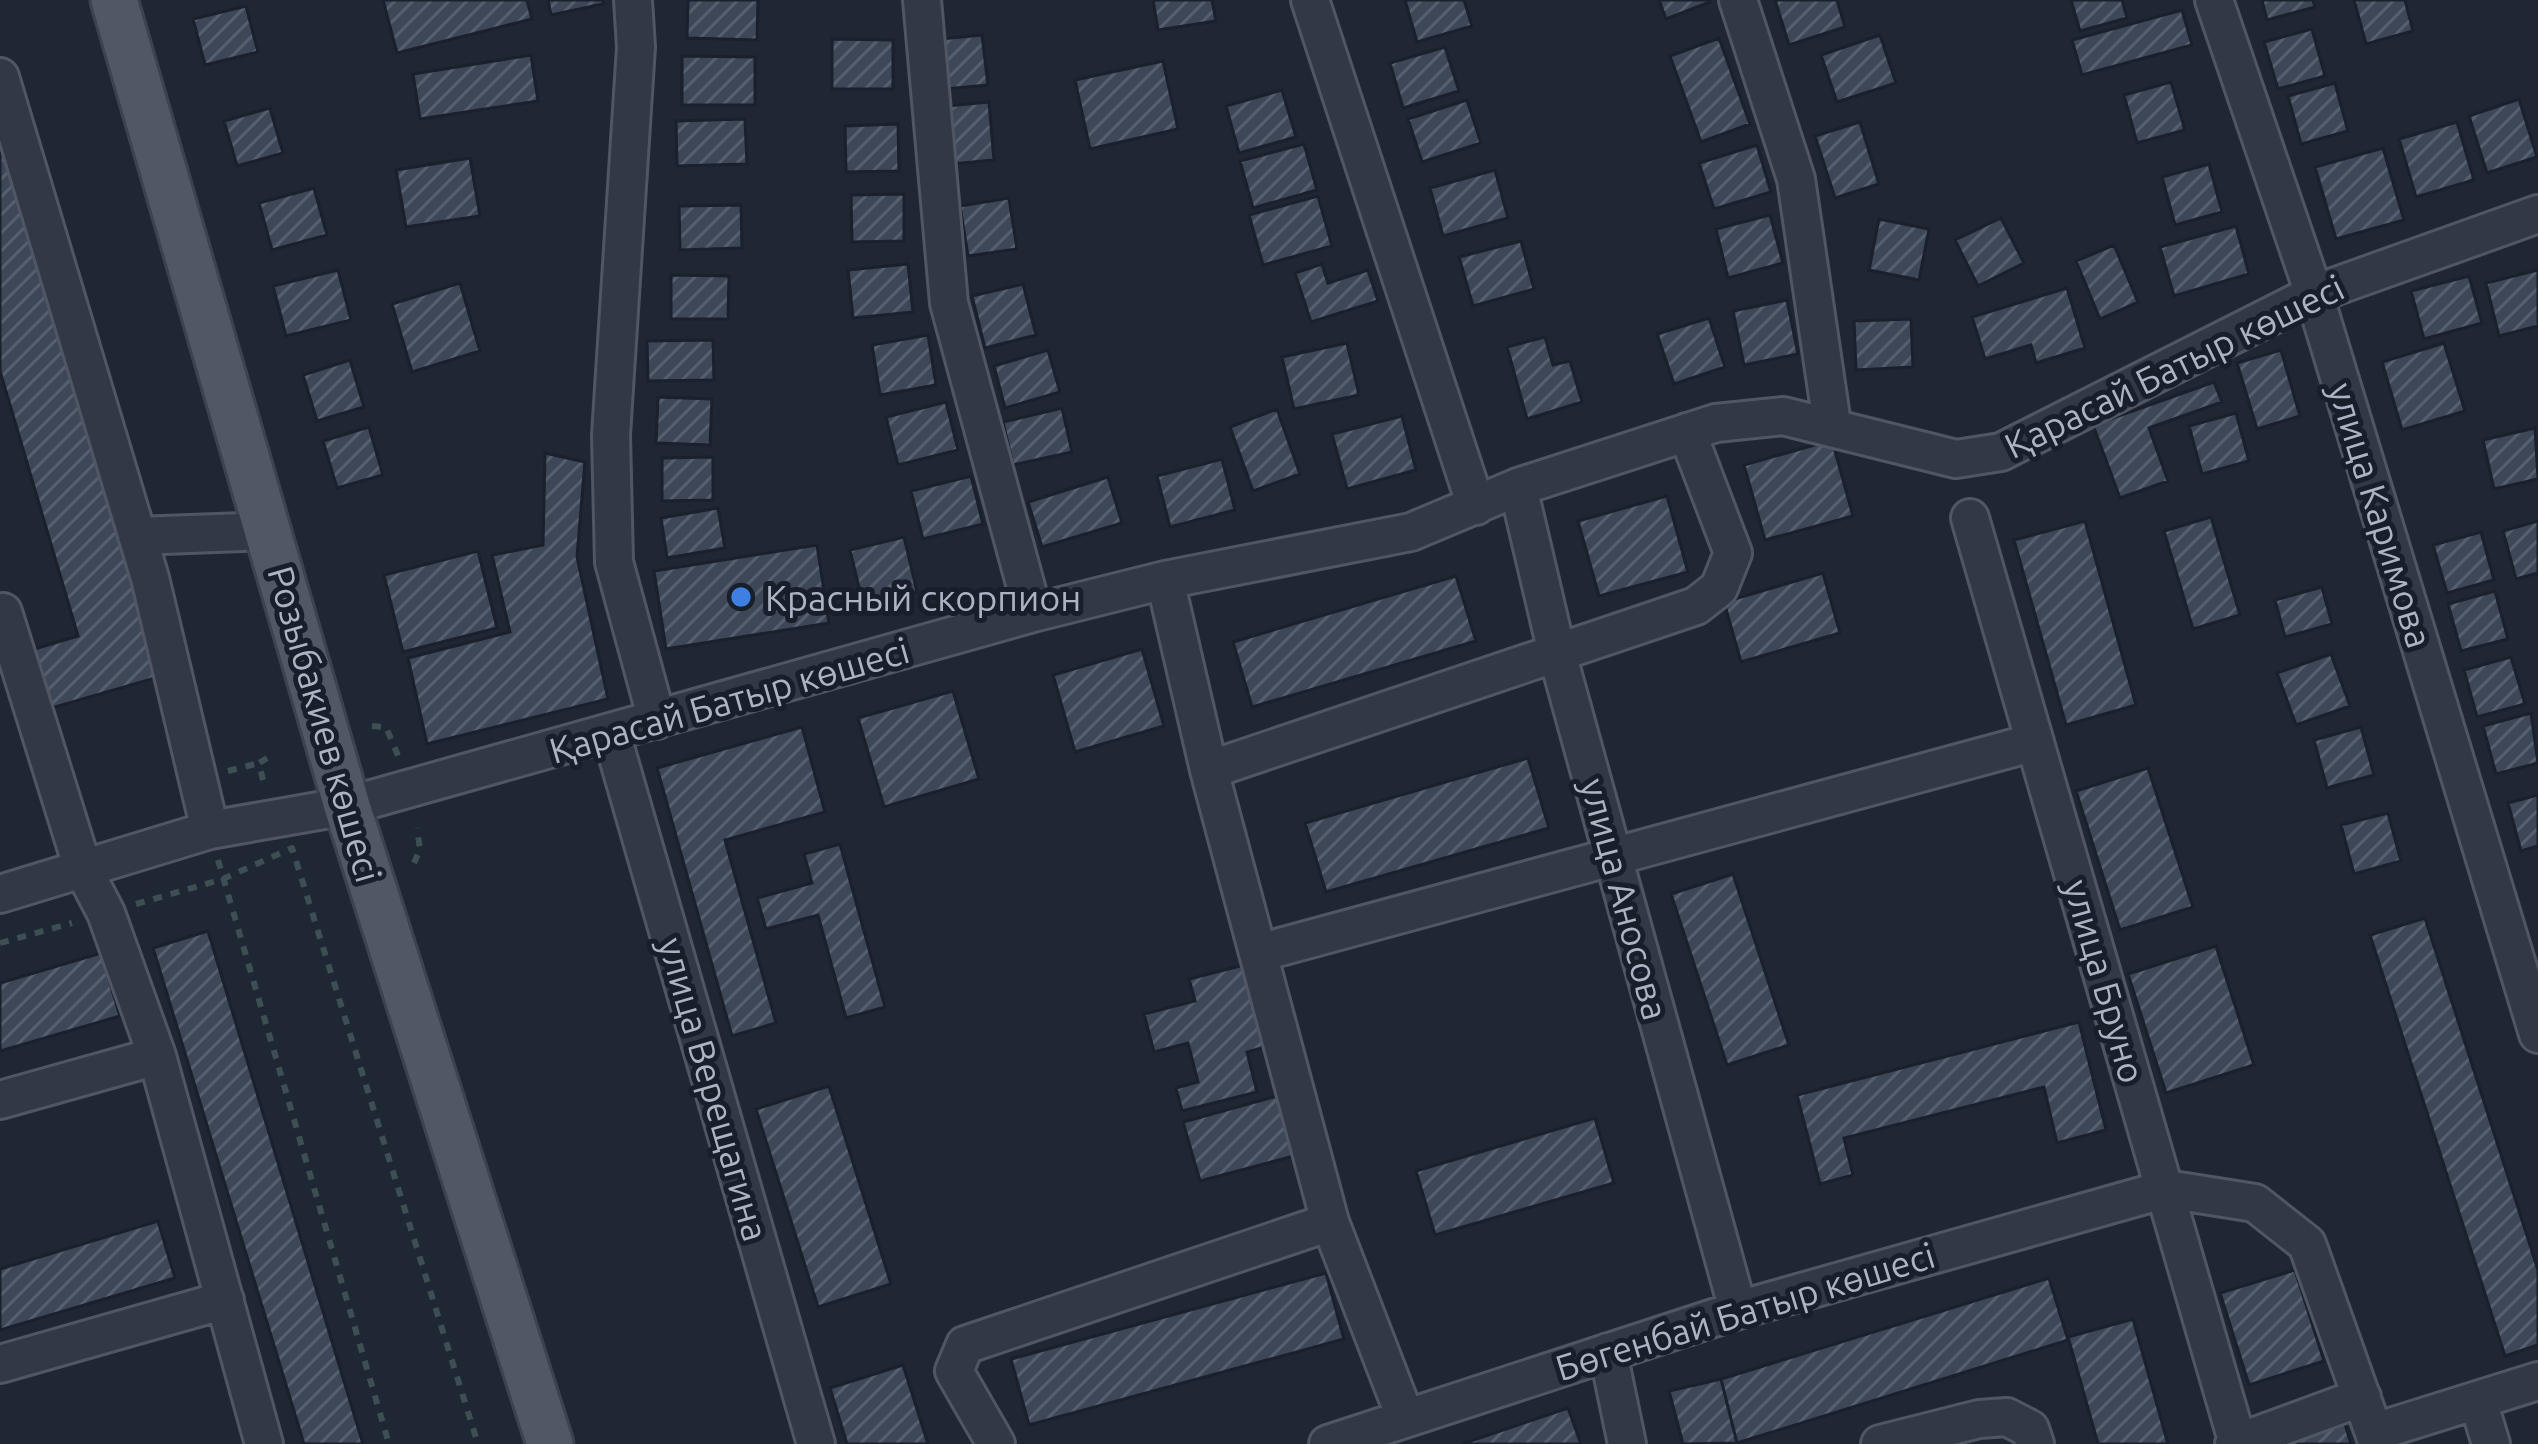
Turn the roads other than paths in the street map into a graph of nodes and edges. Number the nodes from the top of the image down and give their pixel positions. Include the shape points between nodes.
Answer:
1 (114, 0) edge
2 (633, 0) edge
3 (922, 0) edge
4 (1310, 0) edge
5 (1738, 0) edge
6 (2214, 0) edge
7 (0, 77) edge
8 (2538, 214) edge
9 (2314, 294) junction
10 (1832, 424) junction
11 (1687, 432) junction
12 (1518, 487) junction
13 (1476, 506) junction
14 (1970, 518) dead end
15 (268, 532) junction
16 (137, 536) junction
17 (1166, 580) junction
18 (1, 608) edge
19 (1033, 613) junction
20 (1557, 653) junction
21 (657, 720) junction
22 (611, 734) junction
23 (2035, 742) junction
24 (1209, 770) junction
25 (347, 806) junction
26 (210, 830) junction
27 (1613, 857) junction
28 (83, 868) junction
29 (0, 894) edge
30 (1262, 952) junction
31 (2538, 1034) edge
32 (157, 1056) junction
33 (0, 1100) edge
34 (2166, 1190) junction
35 (1330, 1222) junction
36 (224, 1300) junction
37 (1738, 1310) junction
38 (1608, 1352) junction
39 (0, 1364) edge
40 (2538, 1381) edge
41 (2362, 1397) junction
42 (2478, 1401) junction
43 (1405, 1417) junction
44 (2377, 1438) edge
45 (2236, 1443) edge
46 (264, 1444) edge
47 (550, 1444) edge
48 (816, 1444) edge
49 (996, 1444) edge
50 (1328, 1444) edge
51 (1628, 1444) edge
52 (1880, 1444) edge
53 (2035, 1444) edge
54 (2491, 1444) edge

1 - 15 main road, Розыбакиев көшесі
2 - 21 street via 611,435 614,562
3 - 19 street via 949,303
4 - 13 street
5 - 10 street via 1796,179
6 - 9 street, улица Каримова
7 - 16 street
8 - 9 street, Қарасай Батыр көшесі
9 - 10 street, Қарасай Батыр көшесі via 1989,455 1956,459
9 - 31 street, улица Каримова
10 - 11 street, Қарасай Батыр көшесі via 1783,416
11 - 12 street, Қарасай Батыр көшесі
11 - 20 street via 1733,553 1719,588 1696,606
12 - 13 street, Қарасай Батыр көшесі
12 - 20 street, улица Аносова
13 - 17 street, Қарасай Батыр көшесі via 1411,532
14 - 23 street, улица Бруно
15 - 16 street
15 - 25 main road, Розыбакиев көшесі
16 - 26 street
17 - 19 street, Қарасай Батыр көшесі
17 - 24 street
18 - 28 street
19 - 21 street, Қарасай Батыр көшесі
20 - 24 street
20 - 27 street, улица Аносова
21 - 22 street, Қарасай Батыр көшесі
22 - 25 street, Қарасай Батыр көшесі
22 - 48 street, улица Верещагина
23 - 27 street
23 - 34 street, улица Бруно
24 - 30 street
25 - 26 street, Қарасай Батыр көшесі
25 - 47 main road, Розыбакиев көшесі
26 - 28 street, Қарасай Батыр көшесі
27 - 30 street
27 - 37 street, улица Аносова
28 - 29 street, Қарасай Батыр көшесі
28 - 32 street
30 - 35 street
32 - 33 street
32 - 36 street
34 - 37 street, Бөгенбай Батыр көшесі
34 - 41 street via 2255,1204 2307,1244
34 - 45 street, улица Бруно
35 - 43 street
35 - 49 street via 965,1345 954,1371
36 - 39 street
36 - 46 street
37 - 38 street, Бөгенбай Батыр көшесі
38 - 43 street, Бөгенбай Батыр көшесі
38 - 51 street
40 - 42 street
41 - 44 street
41 - 45 street
42 - 44 street
42 - 54 street
43 - 50 street, Бөгенбай Батыр көшесі
52 - 53 street via 2006,1417 2030,1429

